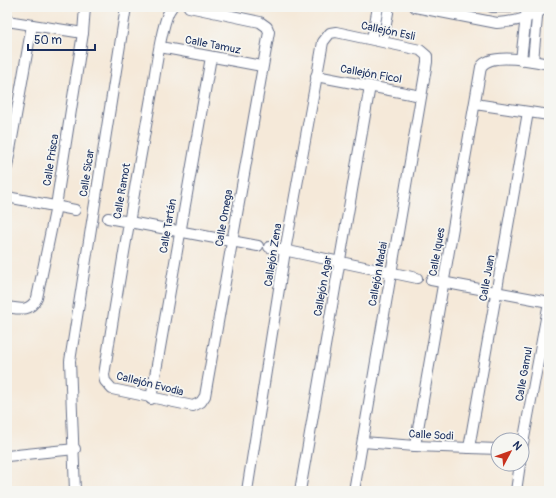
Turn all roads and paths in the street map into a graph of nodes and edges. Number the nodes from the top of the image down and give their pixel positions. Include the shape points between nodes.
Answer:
1 (85, 7) edge
2 (126, 7) edge
3 (172, 7) edge
4 (189, 7) edge
5 (378, 7) edge
6 (389, 7) edge
7 (415, 7) edge
8 (492, 7) edge
9 (514, 7) edge
10 (527, 7) edge
11 (547, 7) edge
12 (213, 9) edge
13 (225, 10) edge
14 (538, 10) edge
15 (526, 18) junction
16 (7, 21) edge
17 (32, 25) junction
18 (336, 32) joint
19 (83, 33) junction
20 (372, 39) junction
21 (384, 42) junction
22 (160, 47) junction
23 (211, 57) junction
24 (521, 60) junction
25 (533, 61) junction
26 (427, 62) joint
27 (549, 64) edge
28 (262, 66) junction
29 (316, 76) junction
30 (370, 86) junction
31 (422, 96) junction
32 (475, 104) junction
33 (528, 112) junction
34 (549, 115) edge
35 (7, 167) edge
36 (7, 197) edge
37 (56, 206) junction
38 (75, 210) dead end
39 (108, 218) dead end
40 (128, 222) junction
41 (179, 232) junction
42 (232, 241) junction
43 (258, 246) dead end
44 (269, 247) dead end
45 (285, 251) junction
46 (339, 262) junction
47 (390, 272) junction
48 (416, 278) dead end
49 (430, 280) dead end
50 (444, 283) junction
51 (497, 293) junction
52 (549, 302) edge
53 (7, 307) edge
54 (105, 381) joint
55 (151, 399) junction
56 (193, 406) joint
57 (525, 432) edge
58 (363, 442) junction
59 (415, 446) junction
60 (469, 448) junction
61 (74, 449) junction
62 (490, 449) edge
63 (7, 456) edge
64 (519, 472) edge
65 (75, 491) edge
66 (247, 491) edge
67 (300, 491) edge
68 (354, 491) edge
69 (516, 491) edge

1 - 19 street, Calle Prisca
2 - 61 street, Calle Sicar via 72,343 70,382
3 - 22 street, Calle Ramot via 168,12
4 - 12 street
5 - 20 street
6 - 21 street
7 - 15 street via 497,23
8 - 9 street
10 - 15 street
11 - 14 street
12 - 13 street
13 - 28 street, Calle Omega via 260,22 267,27 269,32
14 - 15 street
14 - 25 street
15 - 24 street
16 - 17 street
17 - 19 street
17 - 35 street
18 - 20 street, Callejón Esli
18 - 29 street, Callejón Zena via 326,37 323,42
19 - 37 street, Calle Prisca
20 - 21 street, Callejón Esli
21 - 26 street, Callejón Esli via 420,50 427,56
22 - 23 street, Calle Tamuz
22 - 40 street, Calle Ramot
23 - 28 street, Calle Tamuz
23 - 41 street, Calle Tartán
24 - 25 street
24 - 32 street, Calle Iques via 492,59 484,63 481,67
25 - 27 street
26 - 31 street, Callejón Madai
28 - 42 street, Calle Omega
29 - 30 street, Callejón Ficol
29 - 45 street, Callejón Zena
30 - 31 street, Callejón Ficol
30 - 46 street, Callejón Agar
31 - 47 street, Callejón Madai
32 - 33 street
32 - 50 street, Calle Iques
33 - 34 street
33 - 51 street, Calle Juan
36 - 37 street
37 - 38 street
37 - 53 street, Calle Prisca via 37,298 24,310
39 - 40 street
40 - 41 street
40 - 54 street, Calle Ramot
41 - 42 street
41 - 55 street, Calle Tartán
42 - 43 street
42 - 56 street, Calle Omega via 205,396 201,402
44 - 45 street
45 - 46 street
45 - 66 street, Callejón Zena
46 - 47 street
46 - 67 street, Callejón Agar
47 - 48 street
47 - 58 street, Callejón Madai
49 - 50 street
50 - 51 street
50 - 59 street, Calle Iques
51 - 52 street
51 - 60 street, Calle Juan
52 - 57 street, Calle Gamul
54 - 55 street, Callejón Evodia via 112,389
55 - 56 street, Callejón Evodia
58 - 59 street, Calle Sodi
58 - 68 street, Callejón Madai
59 - 60 street, Calle Sodi
60 - 62 street, Calle Sodi
61 - 63 street
61 - 65 street, Calle Sicar
64 - 69 street

